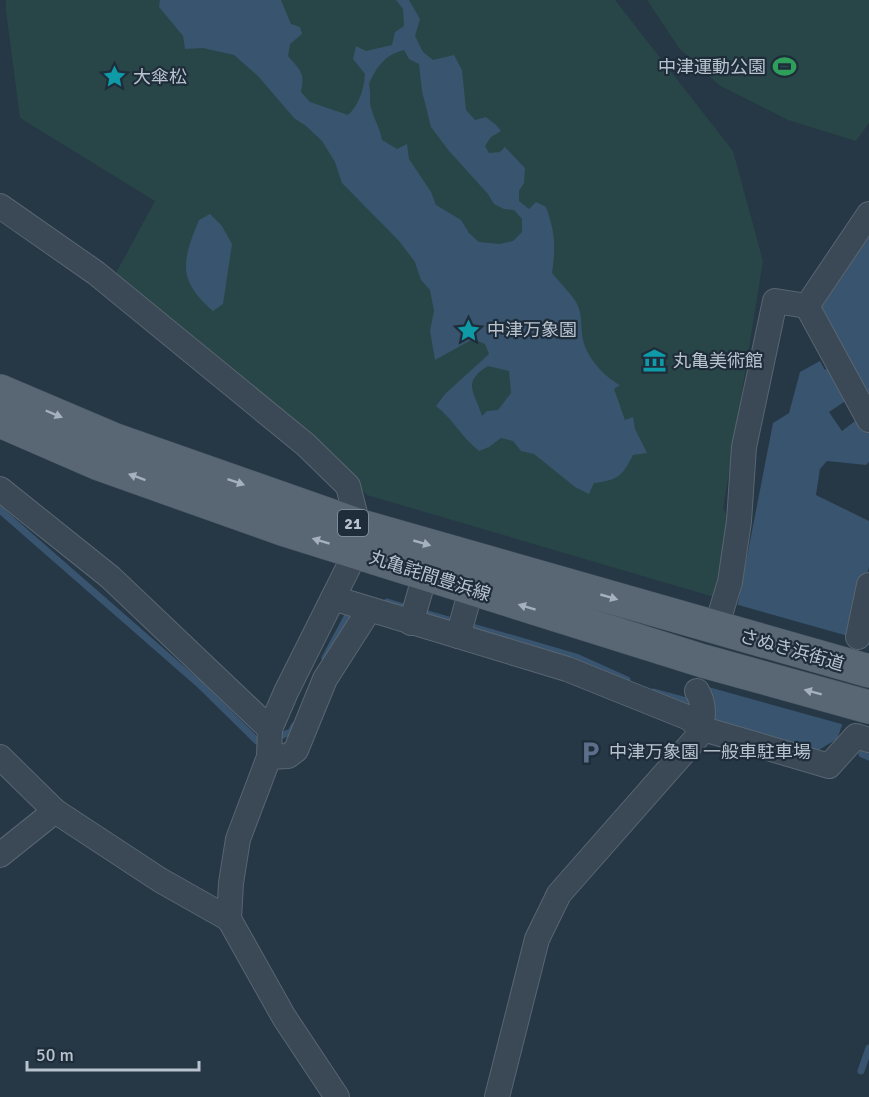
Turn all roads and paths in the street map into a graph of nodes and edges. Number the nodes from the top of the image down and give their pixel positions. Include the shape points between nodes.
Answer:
1 (0, 206) edge
2 (869, 214) edge
3 (807, 306) junction
4 (0, 391) edge
5 (869, 420) edge
6 (0, 421) edge
7 (0, 489) edge
8 (357, 538) junction
9 (869, 585) edge
10 (353, 604) junction
11 (416, 604) junction
12 (463, 618) junction
13 (716, 628) junction
14 (858, 637) dead end
15 (869, 671) edge
16 (701, 699) junction
17 (869, 707) edge
18 (869, 740) edge
19 (270, 741) junction
20 (0, 757) edge
21 (55, 811) junction
22 (0, 855) edge
23 (229, 919) junction
24 (337, 1097) edge
25 (497, 1097) edge

1 - 8 street via 96,273 306,445 348,486
2 - 3 street
3 - 5 street
3 - 13 street via 775,301 744,447 730,582
4 -> 8 main road, 丸亀詫間豊浜線 / 21
8 -> 6 main road, 丸亀詫間豊浜線 / 21 via 282,529 99,464
7 - 19 street via 110,578
8 - 10 street
8 - 11 main road, 丸亀詫間豊浜線 / 21
8 -> 13 main road, 丸亀詫間豊浜線 / 21
9 - 14 street
10 - 11 street
10 - 19 street via 286,692
10 - 19 street via 296,750 288,756
11 - 12 main road, 丸亀詫間豊浜線 / 21
11 - 12 street
16 -> 12 main road, 丸亀詫間豊浜線 / 21
12 - 16 street via 567,669 689,718
13 - 15 main road, さぬき浜街道 / 21
17 -> 16 main road, 丸亀詫間豊浜線 / 21
16 - 18 street via 830,766 856,736
16 - 25 street via 699,735 659,773 559,894 537,939
19 - 23 street via 238,839
20 - 21 street
21 - 22 street
21 - 23 street via 160,880
23 - 24 street via 284,1017

